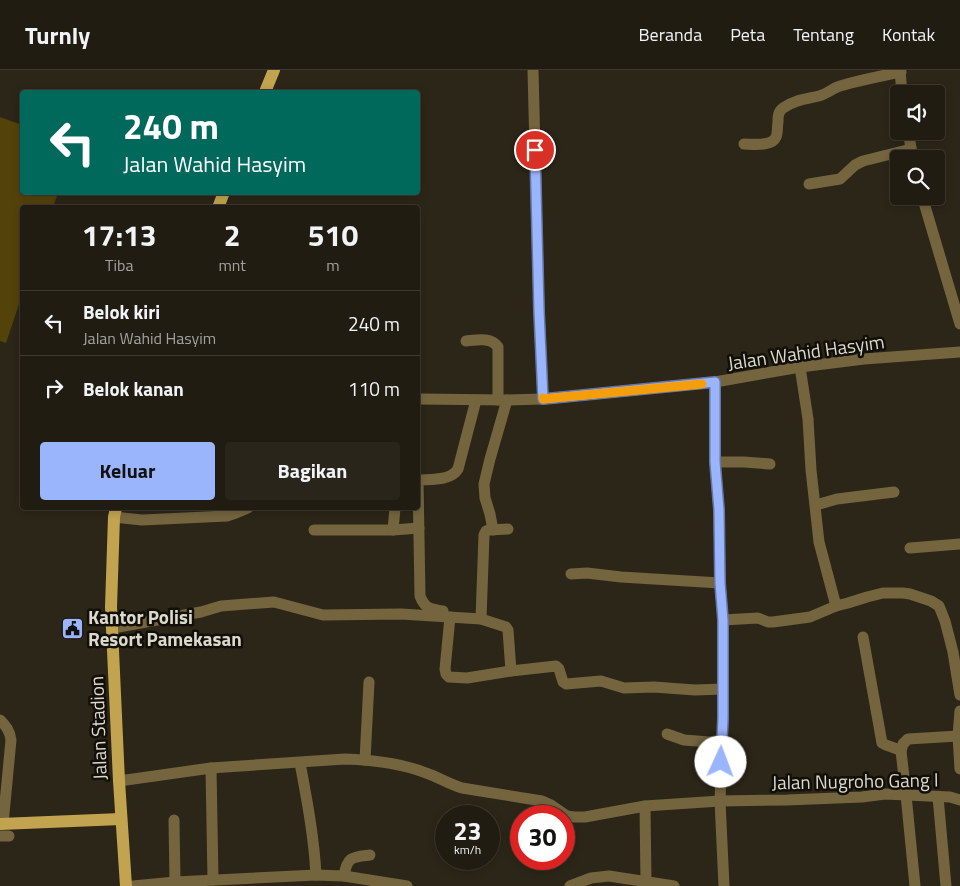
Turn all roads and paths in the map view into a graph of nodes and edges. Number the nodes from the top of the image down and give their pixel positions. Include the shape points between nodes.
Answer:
1 (274, 70) edge
2 (533, 70) edge
3 (900, 71) edge
4 (901, 85) edge
5 (266, 90) edge
6 (744, 144) dead end
7 (890, 157) edge
8 (810, 184) dead end
9 (925, 205) edge
10 (960, 324) edge
11 (466, 341) dead end
12 (960, 352) edge
13 (800, 367) junction
14 (715, 382) junction
15 (543, 399) junction
16 (420, 400) edge
17 (476, 400) junction
18 (503, 400) junction
19 (715, 462) junction
20 (770, 464) dead end
21 (420, 480) edge
22 (894, 492) dead end
23 (816, 505) junction
24 (243, 510) edge
25 (394, 510) edge
26 (419, 510) edge
27 (115, 512) edge
28 (419, 528) junction
29 (508, 529) dead end
30 (314, 530) dead end
31 (393, 530) junction
32 (493, 530) junction
33 (960, 544) edge
34 (910, 548) dead end
35 (571, 574) dead end
36 (720, 583) junction
37 (836, 606) junction
38 (477, 616) junction
39 (450, 617) junction
40 (723, 620) junction
41 (112, 628) junction
42 (863, 638) dead end
43 (956, 652) edge
44 (512, 671) junction
45 (369, 682) dead end
46 (723, 689) junction
47 (960, 696) edge
48 (960, 711) edge
49 (0, 720) edge
50 (667, 734) dead end
51 (958, 736) junction
52 (722, 743) junction
53 (901, 751) junction
54 (365, 760) junction
55 (300, 763) junction
56 (211, 768) junction
57 (960, 769) edge
58 (119, 781) junction
59 (906, 795) junction
60 (938, 797) junction
61 (960, 800) edge
62 (720, 801) junction
63 (646, 806) junction
64 (122, 819) junction
65 (174, 820) dead end
66 (8, 828) edge
67 (370, 855) dead end
68 (316, 875) junction
69 (344, 876) junction
70 (213, 880) junction
71 (617, 881) edge
72 (175, 882) junction
73 (646, 882) junction
74 (126, 886) edge
75 (133, 886) edge
76 (407, 886) edge
77 (570, 886) edge
78 (674, 886) edge
79 (724, 886) edge
80 (915, 886) edge
81 (946, 886) edge

1 - 5 main road
2 - 15 street
3 - 4 street
3 - 6 street via 837,87 821,96 792,103 778,113 774,140
7 - 8 street via 863,161 855,164 840,179
9 - 10 street
11 - 18 street via 488,340 498,347
12 - 13 street, Jalan Wahid Hasyim
13 - 14 street, Jalan Wahid Hasyim
13 - 23 street
14 - 15 street, Jalan Wahid Hasyim
14 - 19 street
15 - 18 street, Jalan Wahid Hasyim
16 - 17 street, Jalan Wahid Hasyim
17 - 18 street, Jalan Wahid Hasyim
17 - 21 street via 455,474
18 - 32 street via 484,484
19 - 20 street
19 - 36 street
22 - 23 street
23 - 37 street via 819,542
24 - 27 street via 227,516 142,520
25 - 31 street
26 - 28 street
27 - 41 main road, Jalan Stadion
28 - 31 street
28 - 38 street via 422,602 426,607 445,612
29 - 32 street
30 - 31 street
32 - 38 street via 484,534
33 - 34 street
35 - 36 street
36 - 40 street
37 - 40 street via 810,617 773,622 758,618
37 - 43 street via 883,593 910,594 931,601 939,606
38 - 39 street
38 - 44 street via 508,630
39 - 41 street via 323,615 274,602 221,606
39 - 44 street via 445,669 449,677 467,678
40 - 46 street
41 - 58 main road, Jalan Stadion
42 - 53 street via 882,743
43 - 47 street
44 - 46 street via 556,666 566,684 600,680 624,688
45 - 54 street
46 - 52 street
48 - 51 street
49 - 66 street via 11,740
50 - 52 street via 684,740
51 - 53 street via 908,739
51 - 57 street
52 - 62 street
53 - 59 street
54 - 55 street, Jalan Nugroho Gang I
54 - 63 street, Jalan Nugroho Gang I via 426,772 462,788 542,801 567,816 585,817
55 - 56 street, Jalan Nugroho Gang I
55 - 68 street
56 - 58 street, Jalan Nugroho Gang I
56 - 70 street
58 - 64 main road, Jalan Stadion
59 - 60 street, Jalan Nugroho Gang I
59 - 62 street, Jalan Nugroho Gang I
59 - 80 street
60 - 61 street, Jalan Nugroho Gang I
60 - 81 street
62 - 63 street, Jalan Nugroho Gang I
62 - 79 street
63 - 73 street
64 - 66 main road
64 - 74 main road, Jalan Stadion
65 - 72 street
67 - 69 street via 353,857 348,861
68 - 69 street
68 - 70 street
69 - 76 street
70 - 72 street
71 - 73 street
71 - 77 street via 609,876 591,878
72 - 75 street
73 - 78 street

